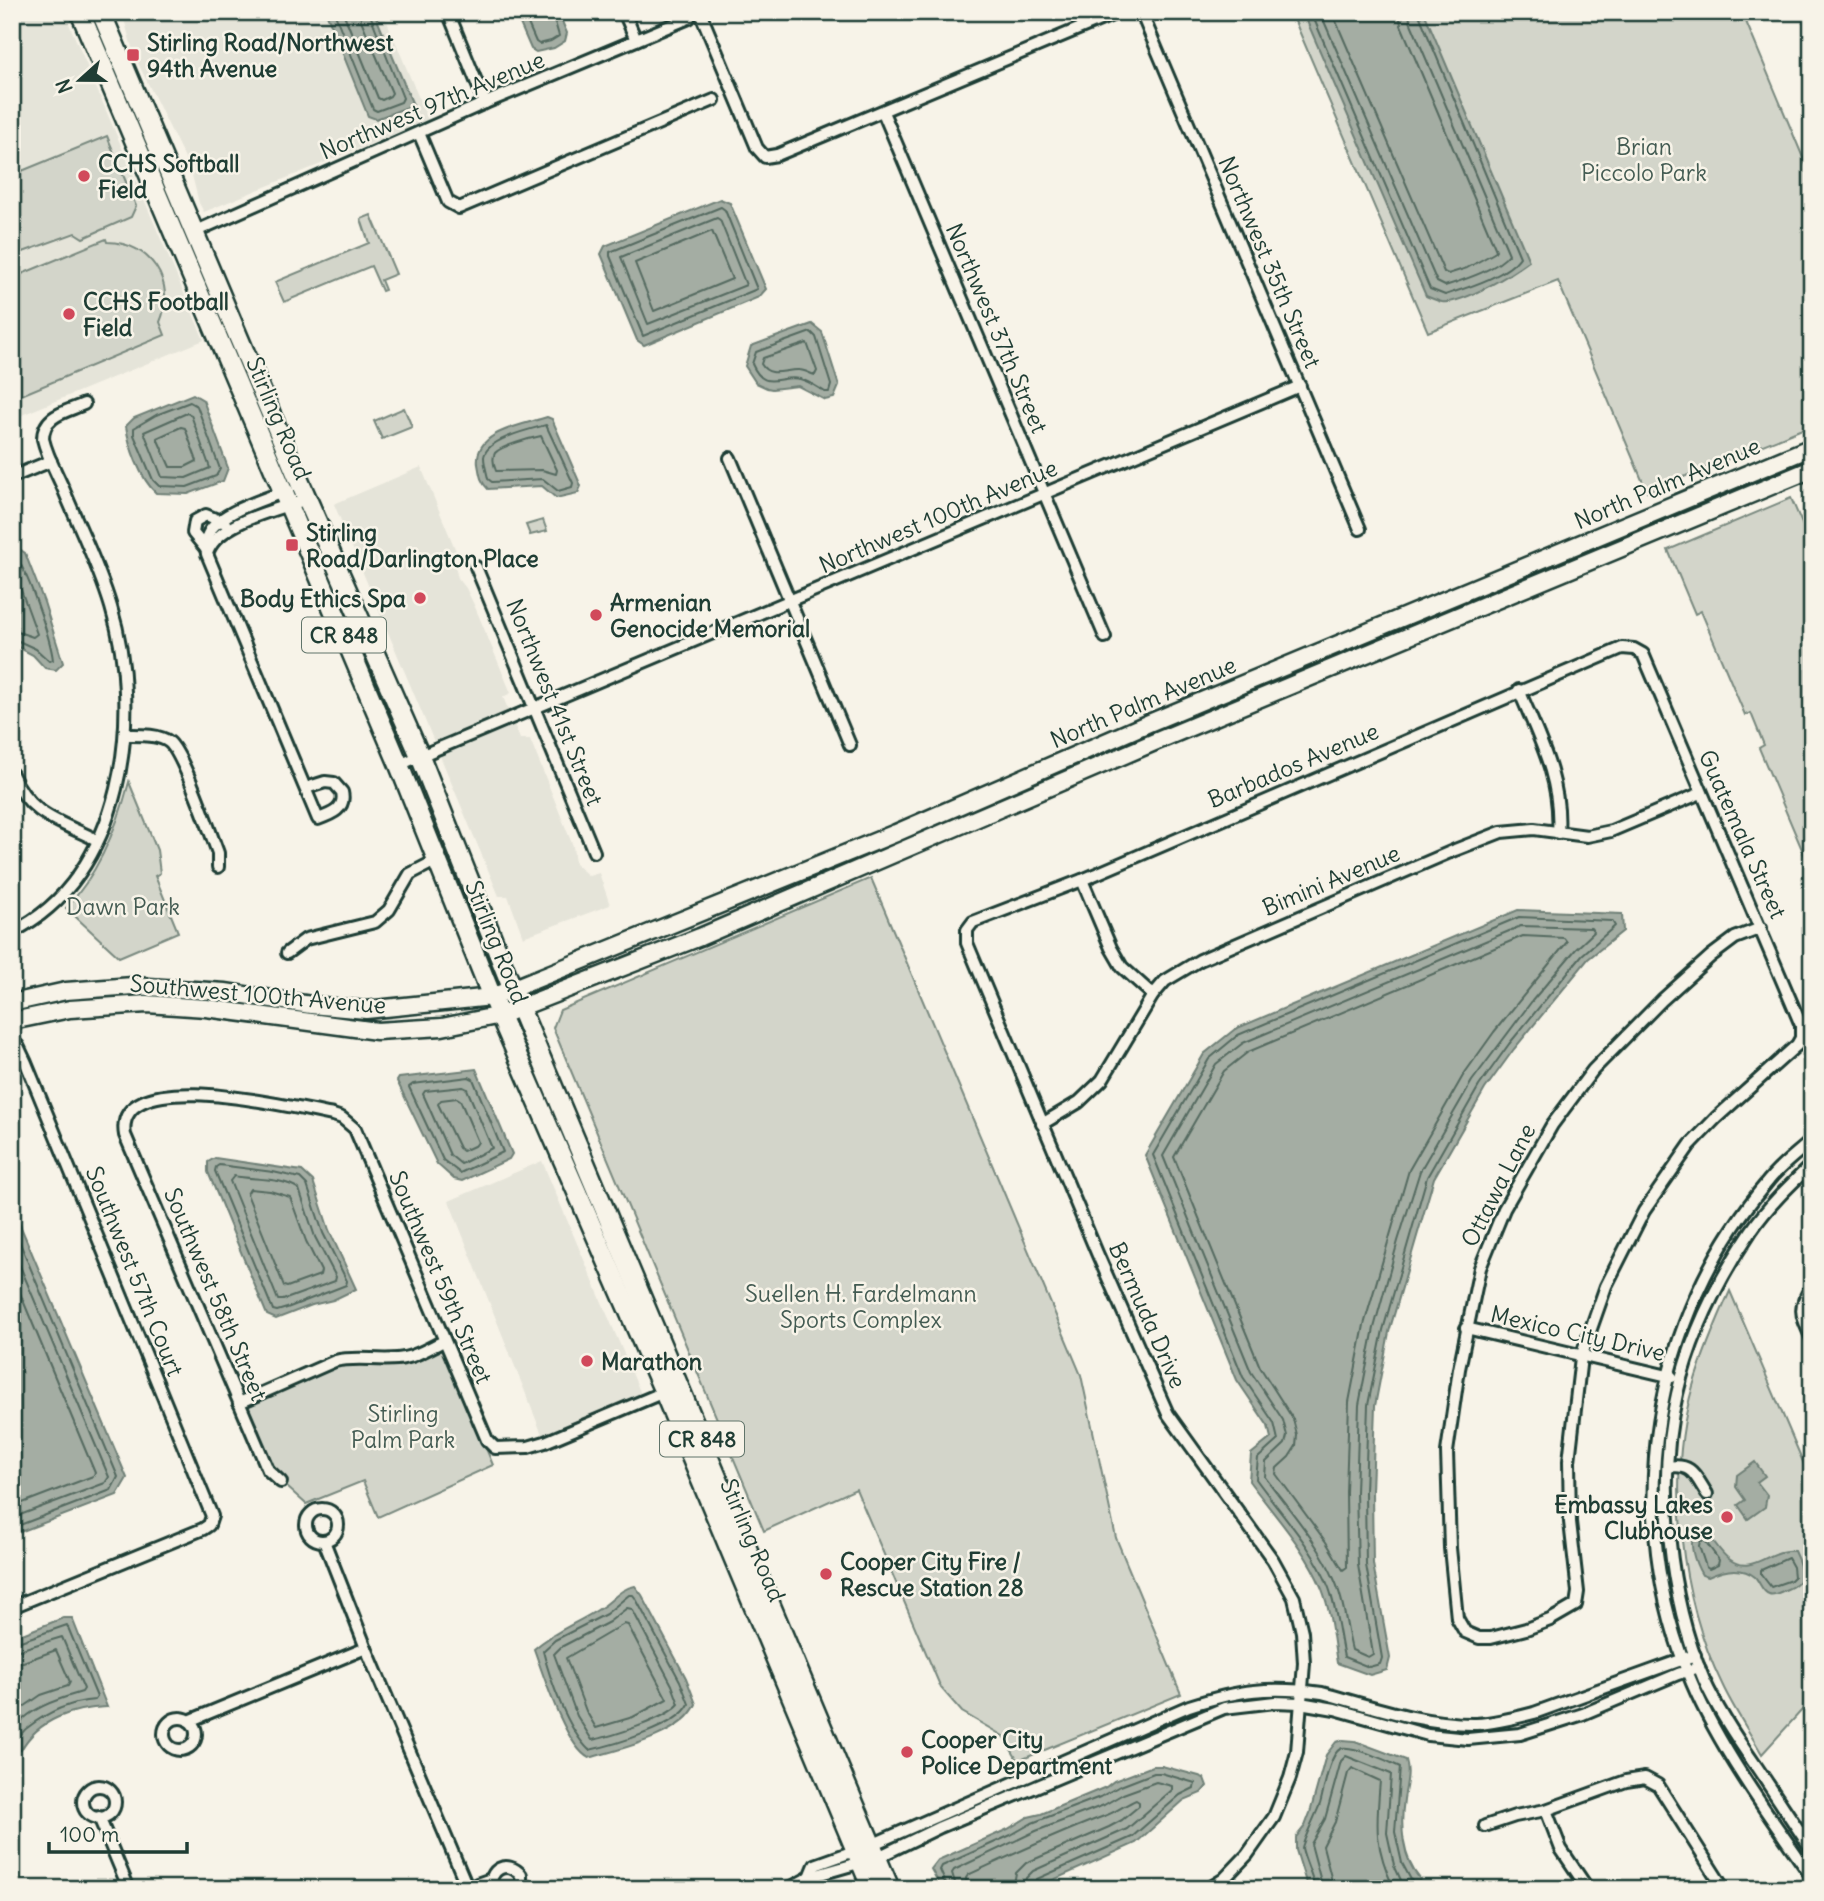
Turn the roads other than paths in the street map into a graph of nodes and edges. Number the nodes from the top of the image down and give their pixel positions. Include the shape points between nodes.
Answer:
1 (80, 12) edge
2 (101, 12) edge
3 (447, 12) edge
4 (624, 12) edge
5 (700, 12) edge
6 (1119, 12) edge
7 (1141, 12) edge
8 (689, 18) dead end
9 (636, 40) junction
10 (714, 100) dead end
11 (485, 103) junction
12 (143, 112) junction
13 (883, 112) junction
14 (126, 119) junction
15 (419, 133) junction
16 (194, 232) junction
17 (229, 340) junction
18 (1300, 386) junction
19 (84, 404) dead end
20 (1812, 447) edge
21 (730, 458) dead end
22 (51, 461) junction
23 (1812, 469) edge
24 (12, 477) edge
25 (1044, 494) junction
26 (295, 495) junction
27 (1672, 505) junction
28 (243, 509) junction
29 (256, 518) junction
30 (219, 519) junction
31 (1679, 523) junction
32 (231, 527) junction
33 (1360, 529) dead end
34 (207, 551) junction
35 (476, 567) dead end
36 (789, 601) junction
37 (1105, 637) dead end
38 (1638, 651) joint
39 (1519, 690) junction
40 (535, 708) junction
41 (125, 735) junction
42 (850, 745) dead end
43 (420, 756) junction
44 (1057, 763) junction
45 (399, 765) junction
46 (12, 774) edge
47 (1064, 780) junction
48 (306, 788) dead end
49 (1701, 793) junction
50 (1558, 833) junction
51 (97, 840) junction
52 (594, 852) dead end
53 (437, 860) junction
54 (218, 867) dead end
55 (1082, 880) junction
56 (1761, 928) junction
57 (967, 930) joint
58 (12, 932) edge
59 (287, 953) dead end
60 (513, 989) junction
61 (1153, 995) junction
62 (492, 997) junction
63 (12, 1003) edge
64 (520, 1008) junction
65 (501, 1014) junction
66 (12, 1021) edge
67 (13, 1041) edge
68 (349, 1123) joint
69 (1042, 1124) junction
70 (1812, 1141) edge
71 (1812, 1164) edge
72 (1812, 1286) edge
73 (1466, 1328) junction
74 (1812, 1339) edge
75 (444, 1341) junction
76 (1581, 1357) junction
77 (1667, 1376) junction
78 (1681, 1378) junction
79 (664, 1392) junction
80 (239, 1402) junction
81 (1668, 1467) junction
82 (281, 1482) dead end
83 (1707, 1494) dead end
84 (324, 1541) dead end
85 (12, 1607) edge
86 (366, 1647) junction
87 (1695, 1655) junction
88 (1683, 1659) junction
89 (1699, 1667) junction
90 (1687, 1671) junction
91 (1301, 1690) junction
92 (1300, 1703) junction
93 (189, 1721) dead end
94 (1546, 1810) junction
95 (99, 1818) dead end
96 (1485, 1826) dead end
97 (1812, 1850) edge
98 (866, 1853) junction
99 (1812, 1877) edge
100 (492, 1884) edge
101 (1227, 1884) edge
102 (129, 1889) edge
103 (468, 1889) edge
104 (474, 1889) edge
105 (521, 1889) edge
106 (788, 1889) edge
107 (872, 1889) edge
108 (890, 1889) edge
109 (1208, 1889) edge
110 (1588, 1889) edge
111 (1724, 1889) edge

1 - 14 main road, Stirling Road / CR 848
2 - 12 main road, Stirling Road / CR 848
3 - 11 street
4 - 9 street
5 - 13 street via 757,148 765,157
6 - 13 street
7 - 18 street, Northwest 35th Street
8 - 9 street, Northwest 97th Avenue
9 - 11 street, Northwest 97th Avenue
10 - 15 street via 460,208 448,202
11 - 15 street, Northwest 97th Avenue
12 - 14 main road
12 - 16 main road, Stirling Road / CR 848
13 - 25 street, Northwest 37th Street
14 - 17 main road, Stirling Road / CR 848
15 - 16 street, Northwest 97th Avenue
16 - 17 main road, Stirling Road / CR 848
17 - 26 main road, Stirling Road / CR 848
18 - 25 street, Northwest 100th Avenue
18 - 33 street, Northwest 35th Street
19 - 22 street via 47,423 43,439
20 - 27 main road, North Palm Avenue
21 - 36 street
22 - 24 street
22 - 41 street via 111,607 125,676
23 - 31 main road, North Palm Avenue
25 - 36 street, Northwest 100th Avenue
25 - 37 street, Northwest 37th Street
26 - 28 street
26 - 29 street
26 - 43 main road, Stirling Road / CR 848
26 - 45 main road, Stirling Road / CR 848
27 - 31 main road
27 - 44 main road, North Palm Avenue
28 - 29 street
28 - 30 street
29 - 32 street
30 - 32 street
30 - 34 street via 207,536
30 - 34 street via 206,515 192,526 196,540
31 - 47 main road, North Palm Avenue
32 - 34 street via 216,537
34 - 48 street
35 - 40 street, Northwest 41st Street
36 - 40 street, Northwest 100th Avenue
36 - 42 street
38 - 39 street, Barbados Avenue via 1622,648
38 - 49 street, Guatemala Street via 1647,660
39 - 50 street via 1556,786
39 - 55 street, Barbados Avenue
40 - 43 street, Northwest 100th Avenue
40 - 52 street, Northwest 41st Street
41 - 51 street via 114,794
41 - 54 street via 168,741 179,755 218,853
43 - 45 street, Northwest 100th Avenue
43 - 60 main road, Stirling Road / CR 848
44 - 47 main road
44 - 60 main road, North Palm Avenue
45 - 53 main road, Stirling Road / CR 848
46 - 51 street via 33,807
47 - 64 main road, North Palm Avenue via 809,891
49 - 50 street, Bimini Avenue via 1611,831 1587,836
49 - 56 street, Guatemala Street
50 - 61 street, Bimini Avenue via 1534,829 1501,832 1455,849 1200,960 1165,981
51 - 58 street via 69,890 44,914
53 - 59 street via 410,874 389,910 375,922 306,939
53 - 62 main road, Stirling Road / CR 848
55 - 57 street, Barbados Avenue via 974,922
55 - 61 street via 1122,967
56 - 73 street, Ottawa Lane via 1735,938 1662,1000 1593,1070 1552,1125 1504,1209 1480,1268
56 - 76 street, Guatemala Street via 1801,1025 1801,1038 1690,1145 1644,1211 1605,1286
57 - 69 street, Bermuda Drive via 967,943
60 - 62 main road, North Palm Avenue
60 - 64 main road, Stirling Road / CR 848
61 - 69 street, Bimini Avenue via 1102,1080 1079,1102
62 - 63 main road, Southwest 100th Avenue via 366,1010 133,986 66,991
62 - 65 main road, Stirling Road / CR 848
64 - 65 main road, North Palm Avenue
64 - 98 main road, Stirling Road / CR 848
65 - 66 main road, Southwest 100th Avenue via 442,1027 377,1031 147,1004 70,1009
65 - 79 main road, Stirling Road / CR 848
67 - 85 street, Southwest 57th Court via 31,1075 212,1521 203,1529
68 - 75 street, Southwest 59th Street via 361,1140
68 - 80 street, Southwest 58th Street via 333,1115 194,1093 146,1102 125,1118 125,1135
69 - 91 street, Bermuda Drive via 1168,1413 1273,1560 1294,1598 1304,1663
70 - 77 street via 1770,1178 1740,1217 1684,1321
71 - 78 street via 1752,1230 1700,1326
72 - 74 street via 1801,1306
73 - 76 street, Mexico City Drive
73 - 76 street, Ottawa Lane via 1447,1452 1450,1548 1460,1625 1479,1639 1526,1629 1576,1605 1569,1461
75 - 79 street, Southwest 59th Street via 487,1440 495,1448 545,1442
75 - 80 street via 411,1357 335,1360
76 - 77 street, Mexico City Drive
77 - 78 street, Mexico City Drive
77 - 88 street via 1653,1472 1654,1538
78 - 81 street via 1668,1442
79 - 98 main road, Stirling Road / CR 848
80 - 82 street, Southwest 58th Street via 268,1469
81 - 83 street via 1691,1469
81 - 87 street via 1671,1552
84 - 86 street
86 - 93 street
86 - 103 street
87 - 88 street
87 - 89 street
88 - 90 street
88 - 91 street via 1534,1713 1476,1724 1442,1722
89 - 90 street
89 - 97 street via 1725,1719
90 - 92 street via 1583,1714 1520,1734 1468,1739 1428,1735
90 - 99 street via 1736,1763
91 - 92 street, Bermuda Drive
91 - 98 street via 1244,1691 1189,1706
92 - 98 street via 1224,1708 940,1827
92 - 101 street, Bermuda Drive via 1297,1752 1290,1778 1274,1817
94 - 96 street
94 - 110 street via 1561,1849
94 - 111 street via 1645,1778 1658,1785
95 - 102 street
98 - 106 street via 815,1865 810,1877
98 - 107 main road, Stirling Road / CR 848
98 - 108 main road, Stirling Road / CR 848
100 - 104 street via 477,1884
100 - 105 street via 498,1868 513,1868 521,1875
101 - 109 street, Bermuda Drive

